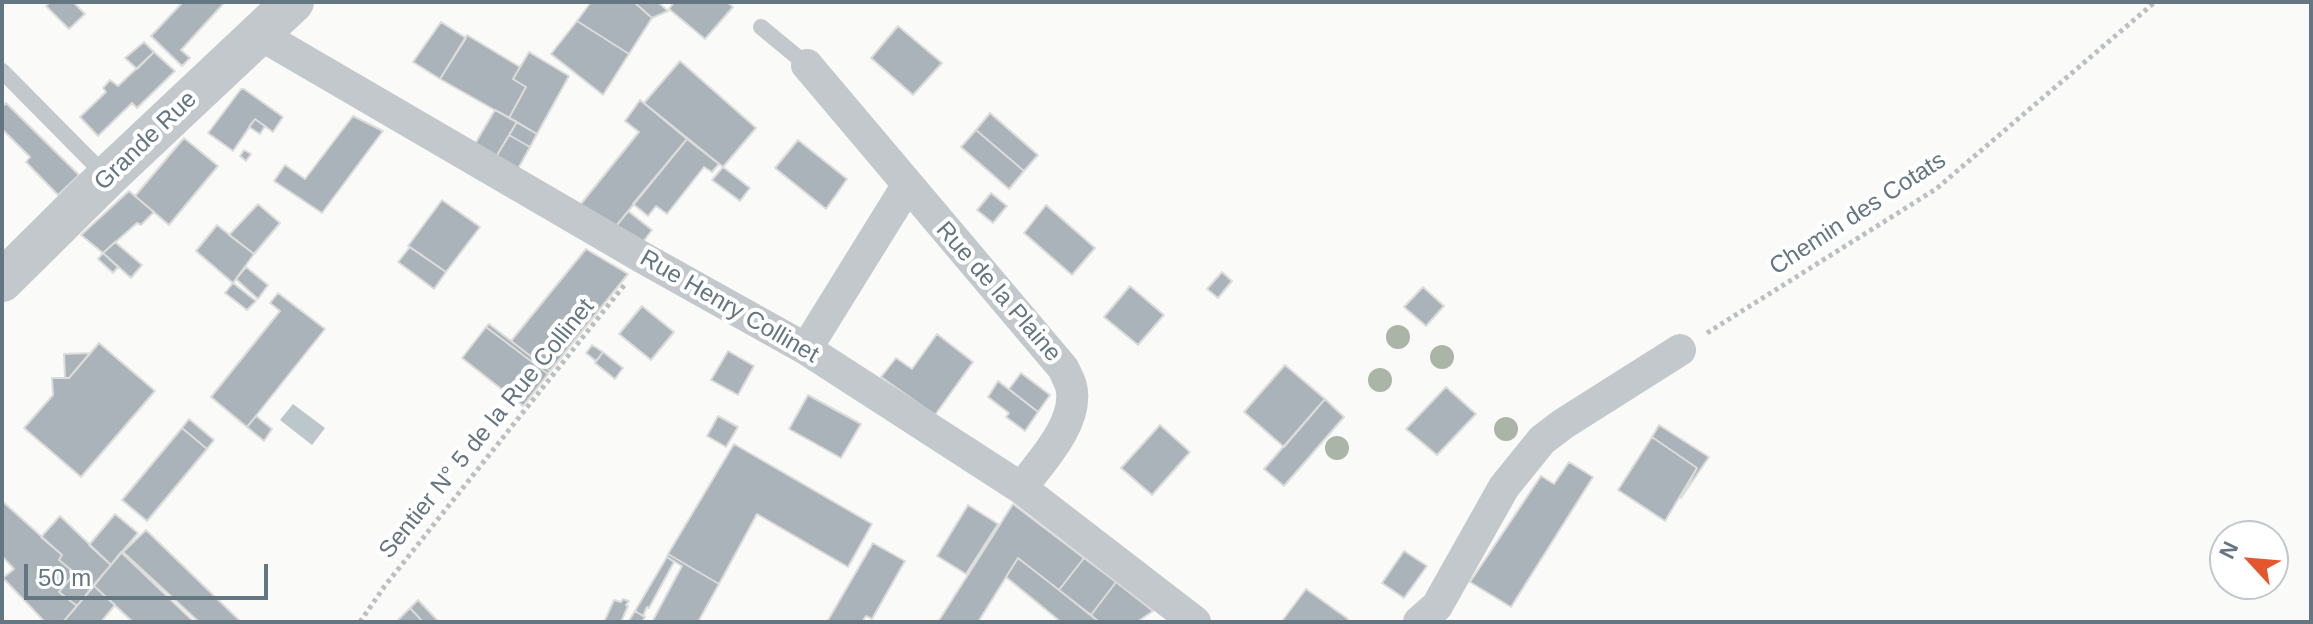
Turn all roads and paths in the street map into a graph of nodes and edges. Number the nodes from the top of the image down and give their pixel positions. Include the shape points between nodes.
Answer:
1 (293, 2) edge
2 (2155, 2) edge
3 (761, 27) dead end
4 (259, 34) junction
5 (807, 65) joint
6 (2, 71) edge
7 (107, 177) junction
8 (907, 186) junction
9 (645, 259) junction
10 (2, 281) edge
11 (806, 349) junction
12 (1680, 350) joint
13 (1021, 488) junction
14 (1181, 618) edge
15 (360, 622) edge
16 (1419, 622) edge

1 - 4 street, Grande Rue
2 - 12 path, Chemin des Cotats via 1936,189
3 - 5 lane
4 - 7 street, Grande Rue
4 - 9 street, Rue Henry Collinet
5 - 8 street, Rue de la Plaine
6 - 7 lane
7 - 10 street, Grande Rue
8 - 11 street
8 - 13 street, Rue de la Plaine via 1063,368 1072,388 1071,410 1055,444
9 - 11 street, Rue Henry Collinet
9 - 15 path, Sentier N° 5 de la Rue Collinet
11 - 13 street, Rue Henry Collinet
12 - 16 street via 1542,440 1504,487 1437,606
13 - 14 street, Rue Henry Collinet

